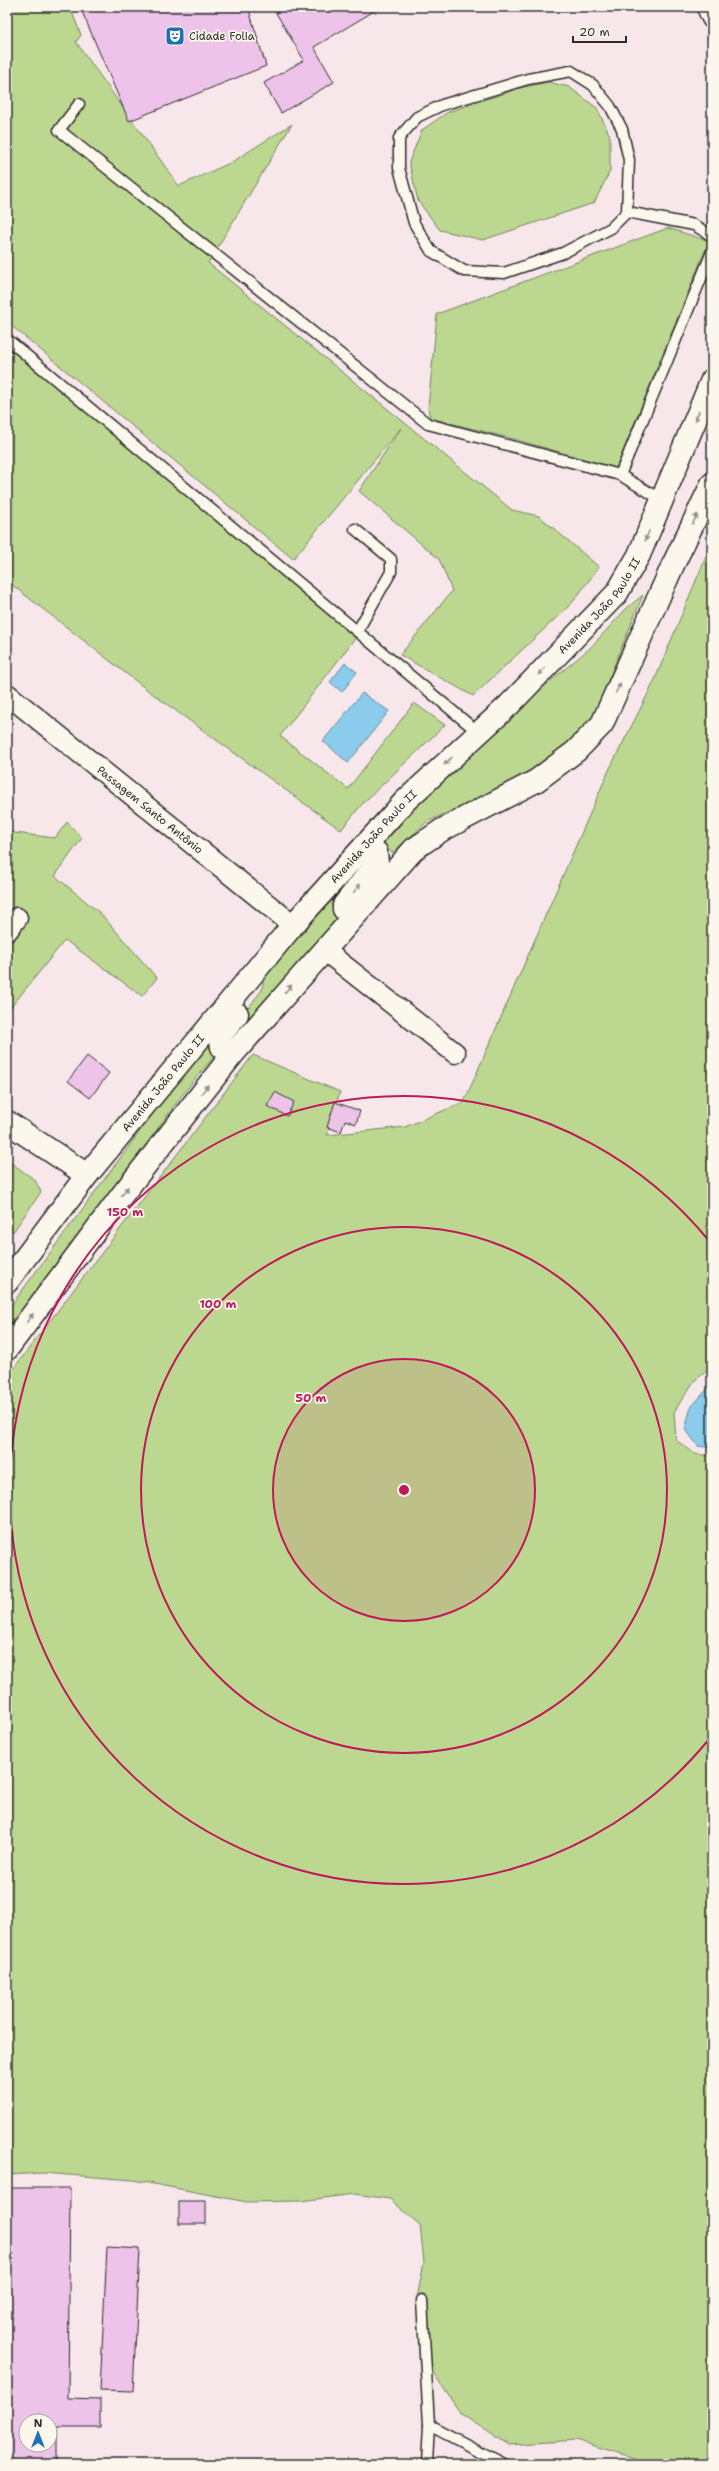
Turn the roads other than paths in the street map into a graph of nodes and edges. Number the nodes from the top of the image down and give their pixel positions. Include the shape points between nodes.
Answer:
1 (707, 7) edge
2 (712, 18) edge
3 (79, 104) dead end
4 (627, 212) junction
5 (712, 236) edge
6 (712, 252) edge
7 (7, 339) edge
8 (712, 380) edge
9 (620, 475) junction
10 (712, 484) edge
11 (662, 500) junction
12 (355, 529) dead end
13 (358, 630) junction
14 (7, 694) edge
15 (479, 733) junction
16 (366, 844) junction
17 (348, 921) junction
18 (293, 925) junction
19 (324, 950) junction
20 (251, 977) junction
21 (455, 1053) dead end
22 (232, 1055) junction
23 (7, 1122) edge
24 (87, 1175) junction
25 (7, 1282) edge
26 (7, 1349) edge
27 (422, 2300) dead end
28 (429, 2425) junction
29 (428, 2464) edge
30 (504, 2464) edge

1 - 2 street
3 - 9 lane via 60,130 428,424
4 - 4 lane via 611,228 563,253 504,273 464,271 431,250 414,223 399,168 399,138 417,117 442,105 528,79 572,71 593,85 610,106 622,129 629,160
4 - 5 lane via 694,225
6 - 9 lane
7 - 13 lane
8 -> 11 main road, Avenida João Paulo II
9 - 11 lane
17 -> 10 main road via 414,849 442,830 536,781 576,751 602,724
11 -> 15 main road, Avenida João Paulo II via 639,555 617,593
12 - 13 lane via 391,559 391,572
13 - 15 lane
14 - 18 street, Passagem Santo Antônio
15 -> 16 main road, Avenida João Paulo II via 405,801
17 -> 16 main road via 344,917 344,905 377,863 376,852
16 - 18 main road, Avenida João Paulo II
17 - 19 main road
18 - 20 main road, Avenida João Paulo II
19 - 21 street
22 -> 19 main road
20 - 22 main road via 253,993 220,1036 222,1047
20 - 24 main road, Avenida João Paulo II
26 -> 22 main road via 122,1195
23 - 24 main road
24 - 25 main road, Avenida João Paulo II
27 - 28 lane
28 - 29 lane
28 - 30 lane

